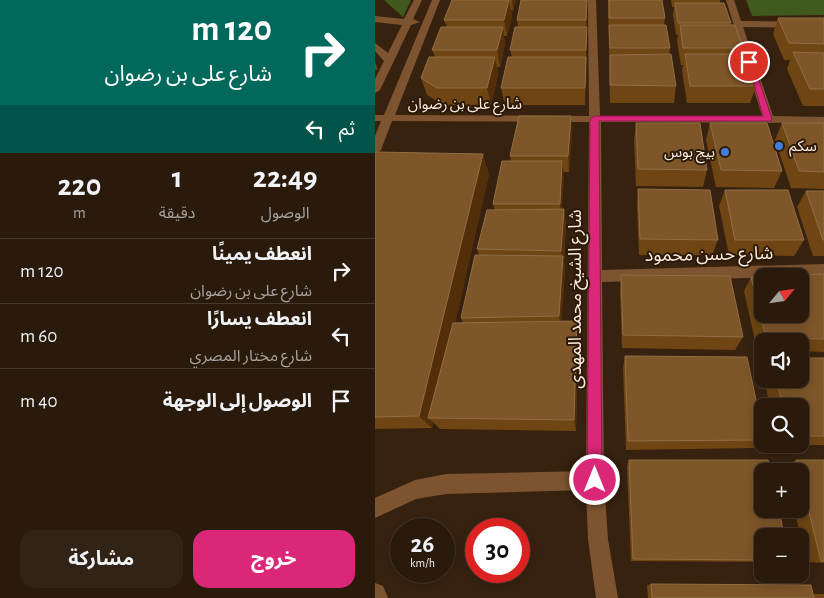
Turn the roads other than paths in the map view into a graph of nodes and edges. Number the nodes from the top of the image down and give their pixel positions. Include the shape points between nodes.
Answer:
1 (418, 0) edge
2 (437, 0) edge
3 (592, 0) edge
4 (730, 0) edge
5 (375, 19) edge
6 (407, 22) junction
7 (427, 23) junction
8 (737, 24) junction
9 (824, 25) edge
10 (375, 46) edge
11 (389, 60) junction
12 (375, 90) edge
13 (375, 118) edge
14 (389, 118) junction
15 (595, 119) junction
16 (768, 119) junction
17 (824, 120) edge
18 (375, 150) edge
19 (824, 270) edge
20 (594, 276) junction
21 (595, 480) junction
22 (375, 508) edge
23 (375, 594) edge
24 (377, 598) edge
25 (607, 598) edge

1 - 6 street
2 - 7 street
3 - 15 street, شارع الشيخ محمد المهدى
4 - 8 street
5 - 6 street
6 - 7 street
6 - 11 street
7 - 14 street
8 - 9 street
8 - 16 street
10 - 11 street
11 - 12 street
13 - 14 street, شارع على بن رضوان
14 - 15 street, شارع على بن رضوان
14 - 18 street
15 - 16 street, شارع على بن رضوان
15 - 20 street, شارع الشيخ محمد المهدى
16 - 17 street, شارع على بن رضوان
19 - 20 street, شارع حسن محمود
20 - 21 street, شارع الشيخ محمد المهدى
21 - 22 street via 446,484 415,490
21 - 25 street, شارع الشيخ محمد المهدى via 598,539
23 - 24 street

